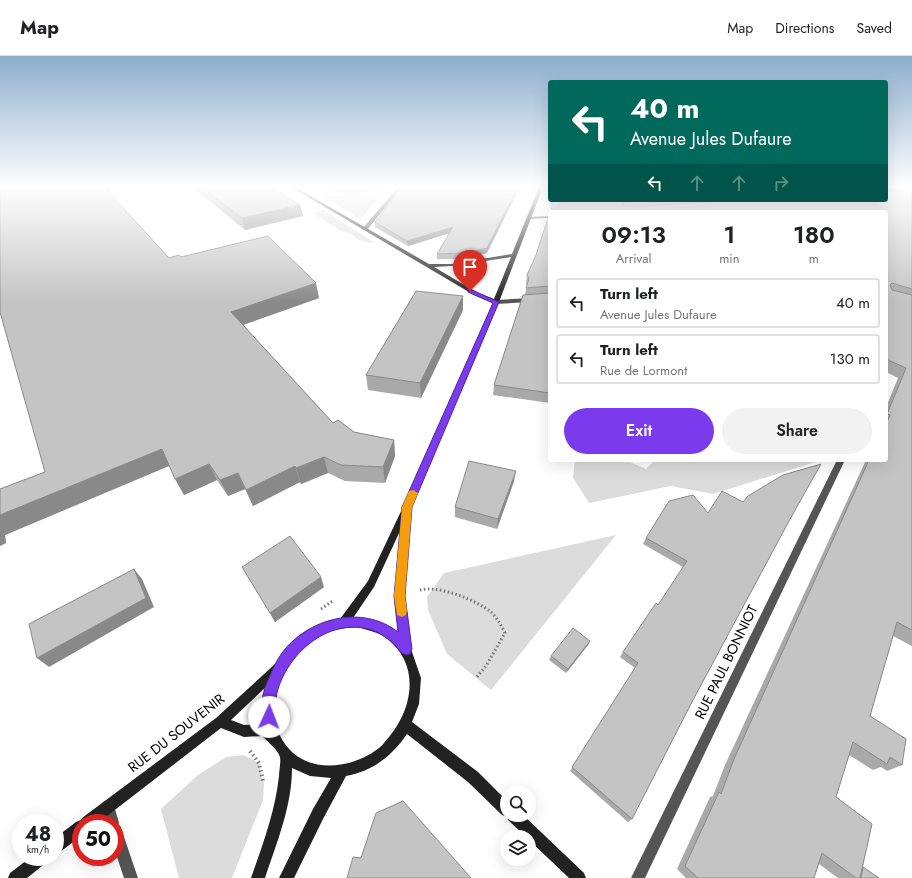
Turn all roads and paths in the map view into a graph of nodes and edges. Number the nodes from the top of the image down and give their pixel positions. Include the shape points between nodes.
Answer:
1 (359, 225) edge
2 (368, 225) edge
3 (526, 225) edge
4 (365, 229) junction
5 (514, 255) junction
6 (427, 266) junction
7 (548, 299) edge
8 (496, 302) junction
9 (840, 462) edge
10 (407, 507) junction
11 (400, 596) junction
12 (336, 599) dead end
13 (316, 612) dead end
14 (343, 623) junction
15 (406, 649) junction
16 (282, 664) junction
17 (476, 678) dead end
18 (220, 722) junction
19 (406, 725) junction
20 (244, 731) junction
21 (276, 742) junction
22 (286, 756) junction
23 (341, 773) junction
24 (264, 784) dead end
25 (500, 803) edge
26 (108, 807) junction
27 (99, 814) edge
28 (110, 814) edge
29 (519, 822) edge
30 (72, 834) edge
31 (64, 840) edge
32 (124, 857) edge
33 (30, 866) edge
34 (14, 878) edge
35 (131, 878) edge
36 (258, 878) edge
37 (286, 878) edge
38 (579, 878) edge
39 (638, 878) edge

1 - 4 main road
2 - 4 street
3 - 5 main road
4 - 6 main road
5 - 6 main road via 452,265
5 - 8 main road
6 - 8 main road via 476,294
7 - 8 street
8 - 10 main road
9 - 39 street, RUE PAUL BONNIOT
10 - 11 main road
10 - 14 main road via 372,584
11 - 15 main road
11 - 17 path via 425,588 434,588 477,602 491,612 505,633
12 - 13 path
14 - 15 main road via 373,625 388,632
14 - 16 main road via 329,626 300,643
15 - 19 main road via 414,670 416,688 414,706
16 - 18 main road, RUE DU SOUVENIR
16 - 21 main road via 271,690 268,708 270,726
18 - 20 main road
18 - 26 main road, RUE DU SOUVENIR
19 - 23 main road via 395,742 380,756
19 - 25 main road via 473,777
20 - 21 main road via 264,730
20 - 24 path via 248,749 259,764
21 - 22 main road
22 - 23 main road via 300,766 320,772
22 - 36 main road via 282,806
23 - 37 main road
26 - 27 main road, RUE DU SOUVENIR
26 - 28 street
29 - 38 main road
30 - 31 main road
32 - 35 street
33 - 34 main road

